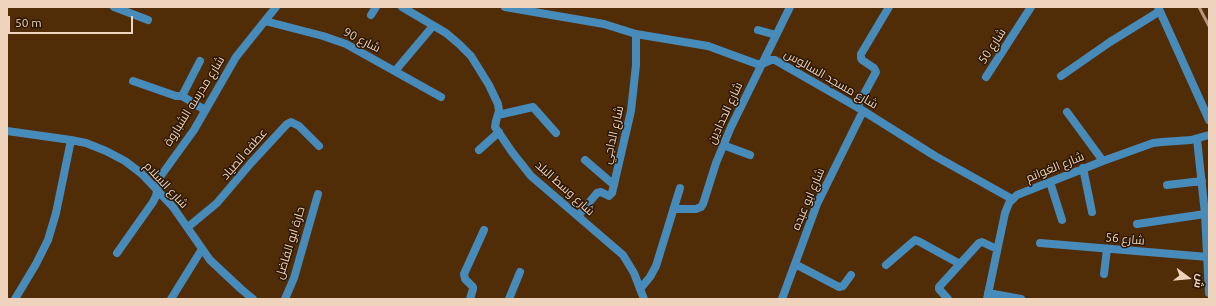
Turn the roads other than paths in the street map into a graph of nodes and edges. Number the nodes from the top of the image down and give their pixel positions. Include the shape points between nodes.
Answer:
1 (114, 7) edge
2 (276, 7) edge
3 (376, 7) edge
4 (402, 7) edge
5 (505, 7) edge
6 (790, 7) edge
7 (889, 7) edge
8 (1031, 7) edge
9 (124, 9) edge
10 (1159, 9) edge
11 (371, 15) dead end
12 (148, 20) dead end
13 (265, 21) junction
14 (433, 26) junction
15 (758, 30) dead end
16 (636, 34) junction
17 (776, 35) junction
18 (200, 62) dead end
19 (762, 64) junction
20 (395, 71) junction
21 (1061, 76) dead end
22 (986, 77) dead end
23 (133, 81) dead end
24 (182, 96) junction
25 (441, 97) dead end
26 (860, 109) junction
27 (205, 110) junction
28 (1067, 112) dead end
29 (498, 115) junction
30 (1209, 120) edge
31 (7, 131) edge
32 (499, 132) junction
33 (556, 134) dead end
34 (1209, 135) edge
35 (1197, 139) junction
36 (71, 140) junction
37 (723, 145) junction
38 (320, 146) dead end
39 (479, 150) dead end
40 (750, 155) dead end
41 (585, 160) dead end
42 (1103, 161) junction
43 (1083, 168) junction
44 (1202, 181) junction
45 (1050, 182) junction
46 (1166, 185) dead end
47 (614, 186) junction
48 (680, 188) dead end
49 (157, 189) junction
50 (318, 194) dead end
51 (1012, 198) junction
52 (674, 209) junction
53 (1092, 212) dead end
54 (1205, 214) junction
55 (578, 216) junction
56 (1062, 220) dead end
57 (1137, 224) dead end
58 (188, 227) junction
59 (484, 230) dead end
60 (1040, 243) dead end
61 (202, 249) junction
62 (997, 249) junction
63 (1107, 249) junction
64 (117, 253) dead end
65 (1208, 257) junction
66 (795, 264) junction
67 (960, 264) junction
68 (886, 265) dead end
69 (520, 272) dead end
70 (1104, 274) dead end
71 (851, 275) dead end
72 (640, 289) junction
73 (1209, 293) edge
74 (988, 296) edge
75 (15, 299) edge
76 (171, 299) edge
77 (254, 299) edge
78 (285, 299) edge
79 (470, 299) edge
80 (509, 299) edge
81 (644, 299) edge
82 (782, 299) edge
83 (948, 299) edge
84 (1021, 299) edge

1 - 9 street
2 - 13 street, شارع مدرسه الشباروة
3 - 11 street
4 - 14 street, شارع وسط البلد
5 - 16 street, شارع مسجد السالوس via 604,24
6 - 17 street, شارع الحدادين
7 - 26 street, شارع ابو عبده via 861,54 860,58 876,72
8 - 22 street, شارع 50
9 - 12 street
10 - 21 street
10 - 30 street
13 - 20 street, شارع 90 via 335,39
13 - 27 street, شارع مدرسه الشباروة via 236,57
14 - 20 street
14 - 29 street, شارع وسط البلد via 459,44 481,70 498,104
15 - 17 street
16 - 19 street, شارع مسجد السالوس via 708,46
16 - 47 street, شارع الداجي via 631,111
17 - 19 street, شارع الحدادين
18 - 24 street
19 - 26 street, شارع مسجد السالوس via 775,60
19 - 37 street, شارع الحدادين
20 - 25 street, شارع 90
23 - 24 street
24 - 27 street
26 - 51 street, شارع مسجد السالوس via 935,156
26 - 66 street, شارع ابو عبده via 817,204
27 - 49 street, شارع مدرسه الشباروة via 194,130 160,177
28 - 42 street
29 - 32 street, شارع وسط البلد via 495,127
29 - 33 street via 533,107
31 - 36 street, شارع السلام
32 - 39 street
32 - 55 street, شارع وسط البلد via 531,176
34 - 35 street, شارع الغوانم
35 - 42 street, شارع الغوانم via 1158,142
35 - 44 street
36 - 49 street, شارع السلام via 100,148 125,161
36 - 75 street via 48,240
37 - 40 street
37 - 52 street, شارع الحدادين via 701,207
38 - 58 street, عطفه الصياد via 299,126 291,122 287,124 217,203
41 - 47 street
42 - 43 street, شارع الغوانم
43 - 45 street, شارع الغوانم
43 - 53 street
44 - 46 street
44 - 54 street
45 - 51 street, شارع الغوانم
45 - 56 street
47 - 55 street via 609,196 597,193
48 - 52 street
49 - 58 street, شارع السلام
49 - 64 street, شارع مدرسه الشباروة via 153,202
50 - 78 street, حارة ابو الفاضل via 294,278
51 - 62 street via 1006,208
52 - 72 street via 656,266
54 - 57 street
54 - 65 street
55 - 72 street, شارع وسط البلد via 623,255
58 - 61 street, شارع السلام
59 - 79 street via 464,274 474,289
60 - 63 street, شارع 56
61 - 76 street
61 - 77 street, شارع السلام via 222,273
62 - 67 street via 982,242
62 - 74 street
63 - 65 street, شارع 56
63 - 70 street
65 - 73 street
66 - 71 street via 839,287 843,286
66 - 82 street, شارع ابو عبده
67 - 68 street via 915,240
67 - 83 street via 939,287
69 - 80 street
72 - 81 street, شارع وسط البلد
74 - 84 street

